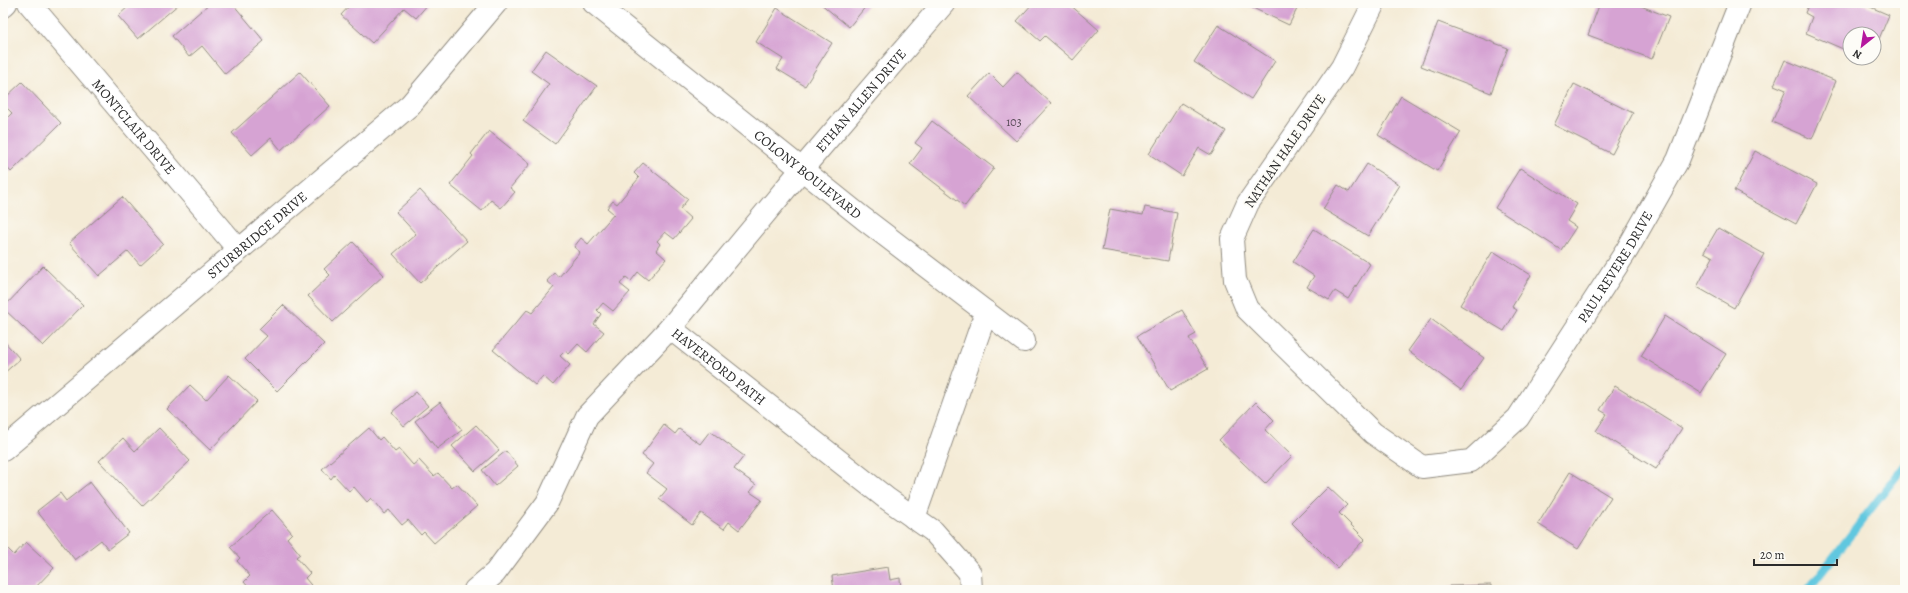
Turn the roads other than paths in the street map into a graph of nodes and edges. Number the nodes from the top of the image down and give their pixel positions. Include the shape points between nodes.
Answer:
1 (6, 3) edge
2 (28, 3) edge
3 (496, 3) edge
4 (594, 3) edge
5 (944, 3) edge
6 (1374, 3) edge
7 (1740, 3) edge
8 (3, 6) edge
9 (802, 169) junction
10 (238, 250) junction
11 (986, 312) junction
12 (670, 328) junction
13 (1024, 341) dead end
14 (3, 450) edge
15 (1422, 467) joint
16 (914, 518) junction
17 (475, 590) edge
18 (971, 590) edge

1 - 8 street
2 - 10 street, MONTCLAIR DRIVE
3 - 10 street, STURBRIDGE DRIVE via 410,105
4 - 9 street, COLONY BOULEVARD
5 - 9 street, ETHAN ALLEN DRIVE
6 - 15 street, NATHAN HALE DRIVE via 1342,67 1248,202 1232,239 1235,280 1247,310 1373,433
7 - 15 street, PAUL REVERE DRIVE via 1678,160 1627,250 1518,418 1471,461
9 - 11 street, COLONY BOULEVARD
9 - 12 street, ETHAN ALLEN DRIVE
10 - 14 street, STURBRIDGE DRIVE
11 - 13 street, COLONY BOULEVARD
11 - 16 street
12 - 16 street, HAVERFORD PATH
12 - 17 street, HAVERFORD PATH via 587,416 547,503 495,573
16 - 18 street, HAVERFORD PATH via 933,531 970,573

